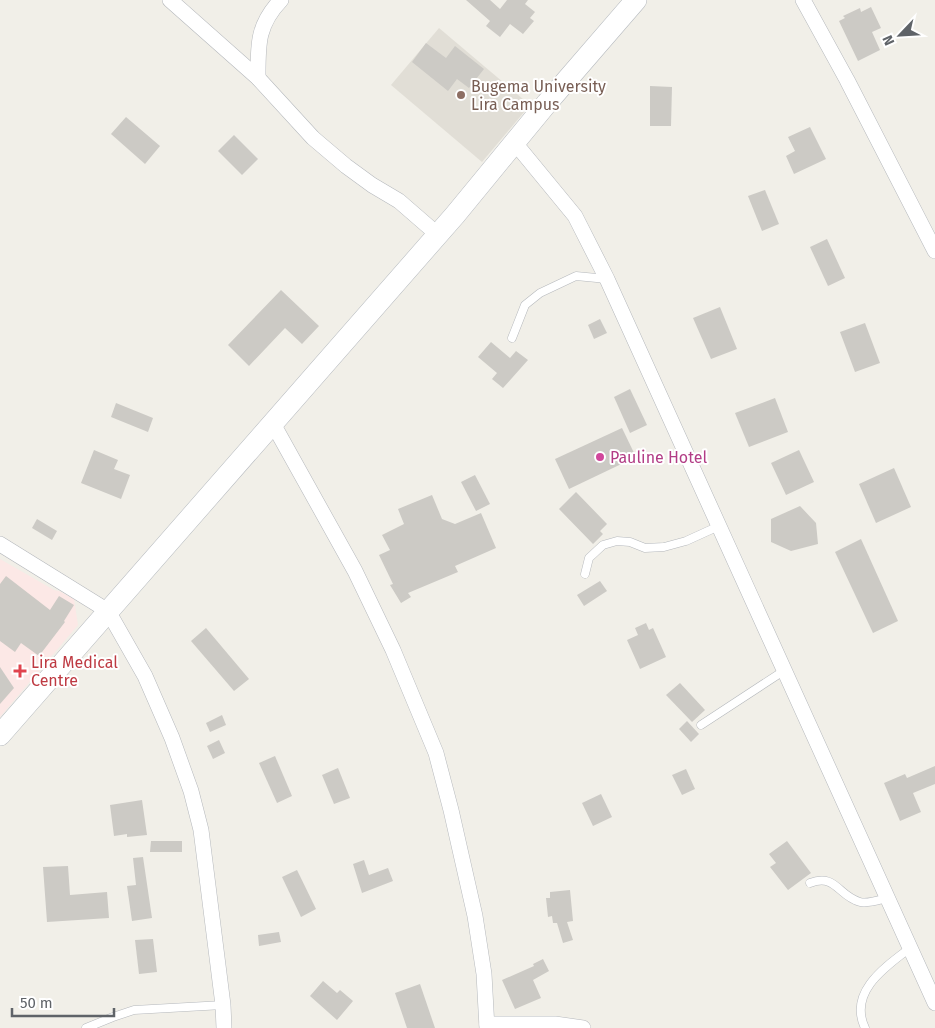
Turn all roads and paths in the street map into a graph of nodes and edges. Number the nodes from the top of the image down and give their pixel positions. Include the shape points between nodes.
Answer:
1 (170, 0) edge
2 (281, 0) edge
3 (636, 0) edge
4 (803, 0) edge
5 (258, 78) junction
6 (515, 143) junction
7 (437, 234) junction
8 (935, 251) edge
9 (607, 279) junction
10 (512, 338) dead end
11 (272, 422) junction
12 (718, 526) junction
13 (0, 544) edge
14 (585, 574) dead end
15 (108, 611) junction
16 (785, 670) junction
17 (701, 725) dead end
18 (0, 735) edge
19 (810, 883) dead end
20 (888, 898) junction
21 (910, 948) junction
22 (935, 1003) edge
23 (223, 1005) junction
24 (487, 1026) edge
25 (86, 1028) edge
26 (224, 1028) edge
27 (583, 1028) edge
28 (864, 1028) edge

1 - 5 street
2 - 5 street via 262,26
3 - 6 street
4 - 8 street
5 - 7 street via 313,138 346,166 399,201
6 - 7 street
6 - 9 street via 575,216
7 - 11 street
9 - 10 lane via 576,276 540,293 524,305
9 - 12 street
11 - 15 street
11 - 24 street via 394,650 436,753 476,916
12 - 14 lane via 664,547 645,548 617,541 603,545 589,558
12 - 16 street
13 - 15 street
15 - 18 street
15 - 23 street via 160,708 190,791 201,830
16 - 17 lane
16 - 20 street
19 - 20 lane via 826,880 861,903
20 - 21 street
21 - 22 street
21 - 28 lane via 886,966 867,987 860,1012
23 - 25 lane via 134,1010
23 - 26 street
24 - 27 street via 556,1024

